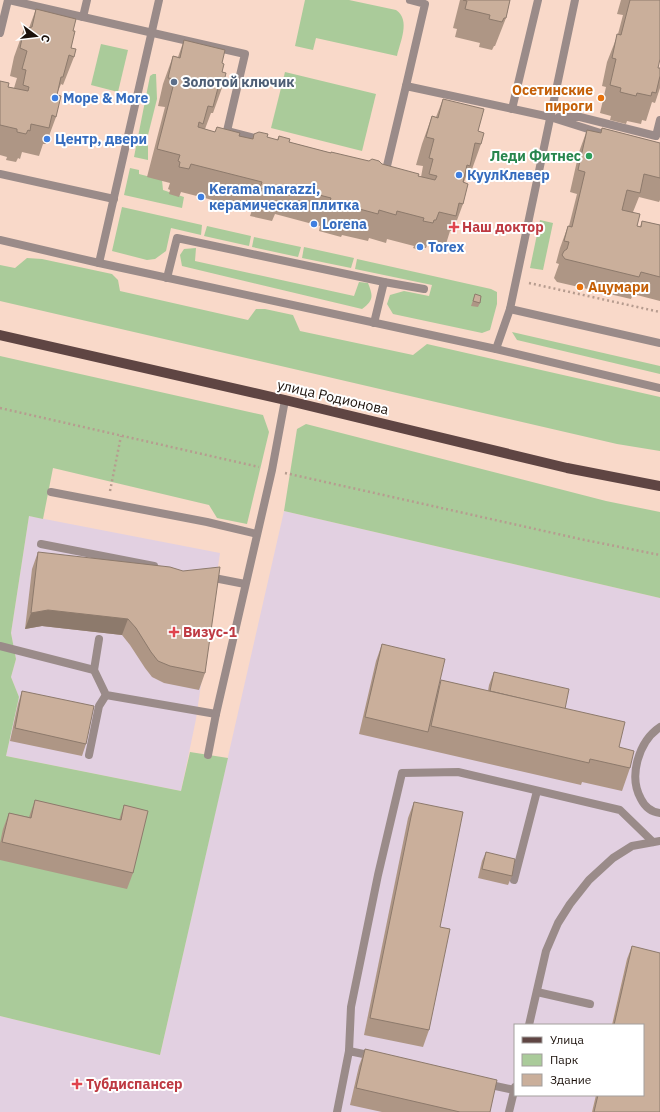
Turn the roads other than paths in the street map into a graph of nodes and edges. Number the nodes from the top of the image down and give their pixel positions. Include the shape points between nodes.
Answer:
1 (9, 0) edge
2 (87, 0) edge
3 (159, 0) edge
4 (410, 0) edge
5 (538, 0) edge
6 (575, 0) edge
7 (83, 17) junction
8 (0, 33) edge
9 (152, 33) junction
10 (406, 86) junction
11 (512, 109) junction
12 (550, 117) junction
13 (660, 120) edge
14 (616, 138) edge
15 (273, 142) edge
16 (371, 166) edge
17 (0, 174) edge
18 (114, 199) junction
19 (0, 240) edge
20 (99, 263) junction
21 (167, 278) junction
22 (384, 282) junction
23 (424, 289) dead end
24 (510, 309) junction
25 (374, 323) junction
26 (0, 335) edge
27 (660, 343) edge
28 (496, 349) junction
29 (660, 388) edge
30 (285, 400) junction
31 (660, 486) edge
32 (51, 492) dead end
33 (257, 534) junction
34 (41, 544) dead end
35 (163, 568) edge
36 (201, 576) edge
37 (245, 584) junction
38 (99, 640) dead end
39 (0, 646) edge
40 (94, 670) junction
41 (106, 695) junction
42 (216, 714) junction
43 (660, 727) edge
44 (208, 755) dead end
45 (89, 756) dead end
46 (537, 791) junction
47 (660, 813) edge
48 (657, 842) edge
49 (514, 880) edge
50 (536, 992) junction
51 (590, 1004) dead end
52 (529, 1024) edge
53 (349, 1051) junction
54 (379, 1058) edge
55 (476, 1081) edge
56 (514, 1088) edge
57 (514, 1092) edge
58 (337, 1112) edge
59 (509, 1112) edge

1 - 7 lane
1 - 8 lane
2 - 7 lane
3 - 9 lane
4 - 10 lane via 425,4
5 - 11 lane
6 - 12 lane
7 - 9 lane
9 - 15 lane via 245,54 227,131
9 - 18 lane
10 - 11 lane
10 - 16 lane via 386,170
11 - 12 lane
12 - 13 lane via 580,117 656,136
12 - 14 lane
12 - 24 lane
17 - 18 lane
18 - 20 lane
19 - 20 lane
20 - 21 lane
21 - 22 lane via 177,238
21 - 25 lane
22 - 23 lane
22 - 25 lane
24 - 27 lane
24 - 28 lane
25 - 28 lane
26 - 30 main road, улица Родионова
28 - 29 lane
30 - 31 main road, улица Родионова via 567,468
30 - 33 lane
32 - 33 lane
33 - 37 lane
34 - 35 lane
36 - 37 lane
37 - 42 lane
38 - 40 lane
39 - 40 lane
40 - 41 lane
41 - 42 lane
41 - 45 lane via 99,706
42 - 44 lane
43 - 47 lane via 646,740 640,753 635,782 644,805
46 - 48 lane via 620,810
46 - 49 lane
46 - 53 lane via 458,772 402,773 351,1007
48 - 50 lane via 632,846 589,880 558,923 546,952
50 - 51 lane
50 - 52 lane
53 - 54 lane
53 - 58 lane
55 - 56 lane
57 - 59 lane

